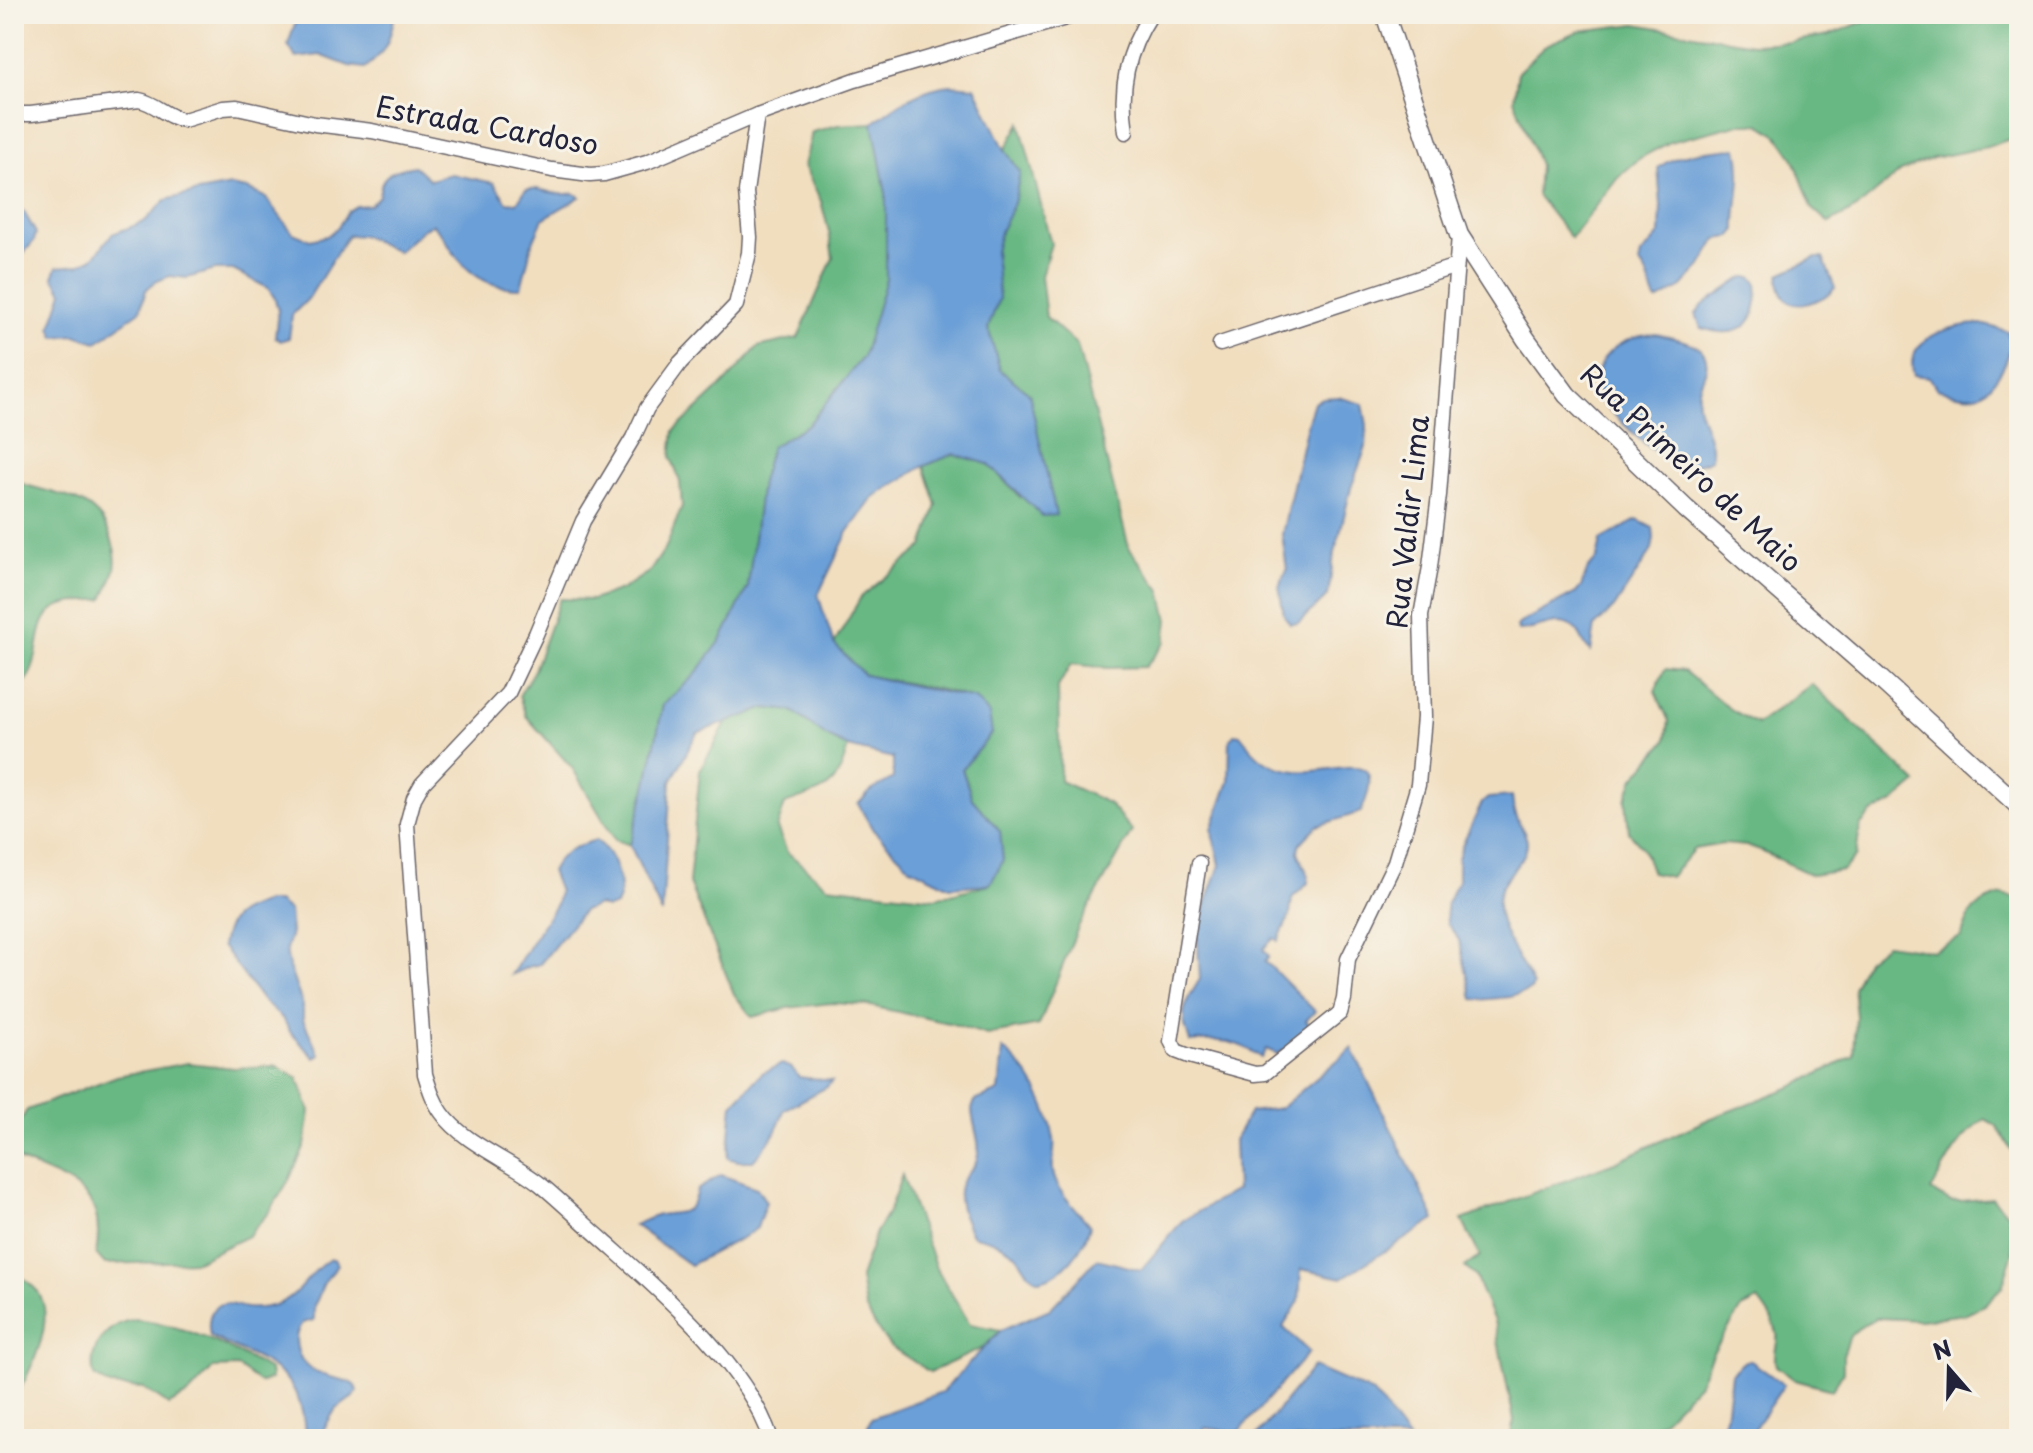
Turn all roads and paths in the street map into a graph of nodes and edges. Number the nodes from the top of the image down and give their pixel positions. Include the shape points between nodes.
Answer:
1 (1079, 14) edge
2 (1151, 14) edge
3 (1389, 15) edge
4 (14, 114) edge
5 (757, 115) junction
6 (1126, 132) dead end
7 (1459, 235) junction
8 (1456, 266) junction
9 (1220, 344) dead end
10 (2019, 806) edge
11 (1199, 863) dead end
12 (771, 1439) edge

1 - 5 street, Estrada Cardoso via 855,80
2 - 6 street via 1123,81
3 - 7 main road, Rua Primeiro de Maio
4 - 5 street, Estrada Cardoso via 139,100 184,120 237,107 590,175 647,162
5 - 12 street via 746,192 749,253 736,305 662,383 583,521 515,681 497,707 422,784 407,824 425,1074 442,1114 538,1183 648,1281 742,1382
7 - 8 street, Rua Valdir Lima
7 - 10 main road, Rua Primeiro de Maio via 1567,395 1686,509
8 - 9 street
8 - 11 street, Rua Valdir Lima via 1439,495 1421,616 1424,717 1418,785 1402,844 1348,959 1340,1013 1265,1073 1176,1051 1171,1041

